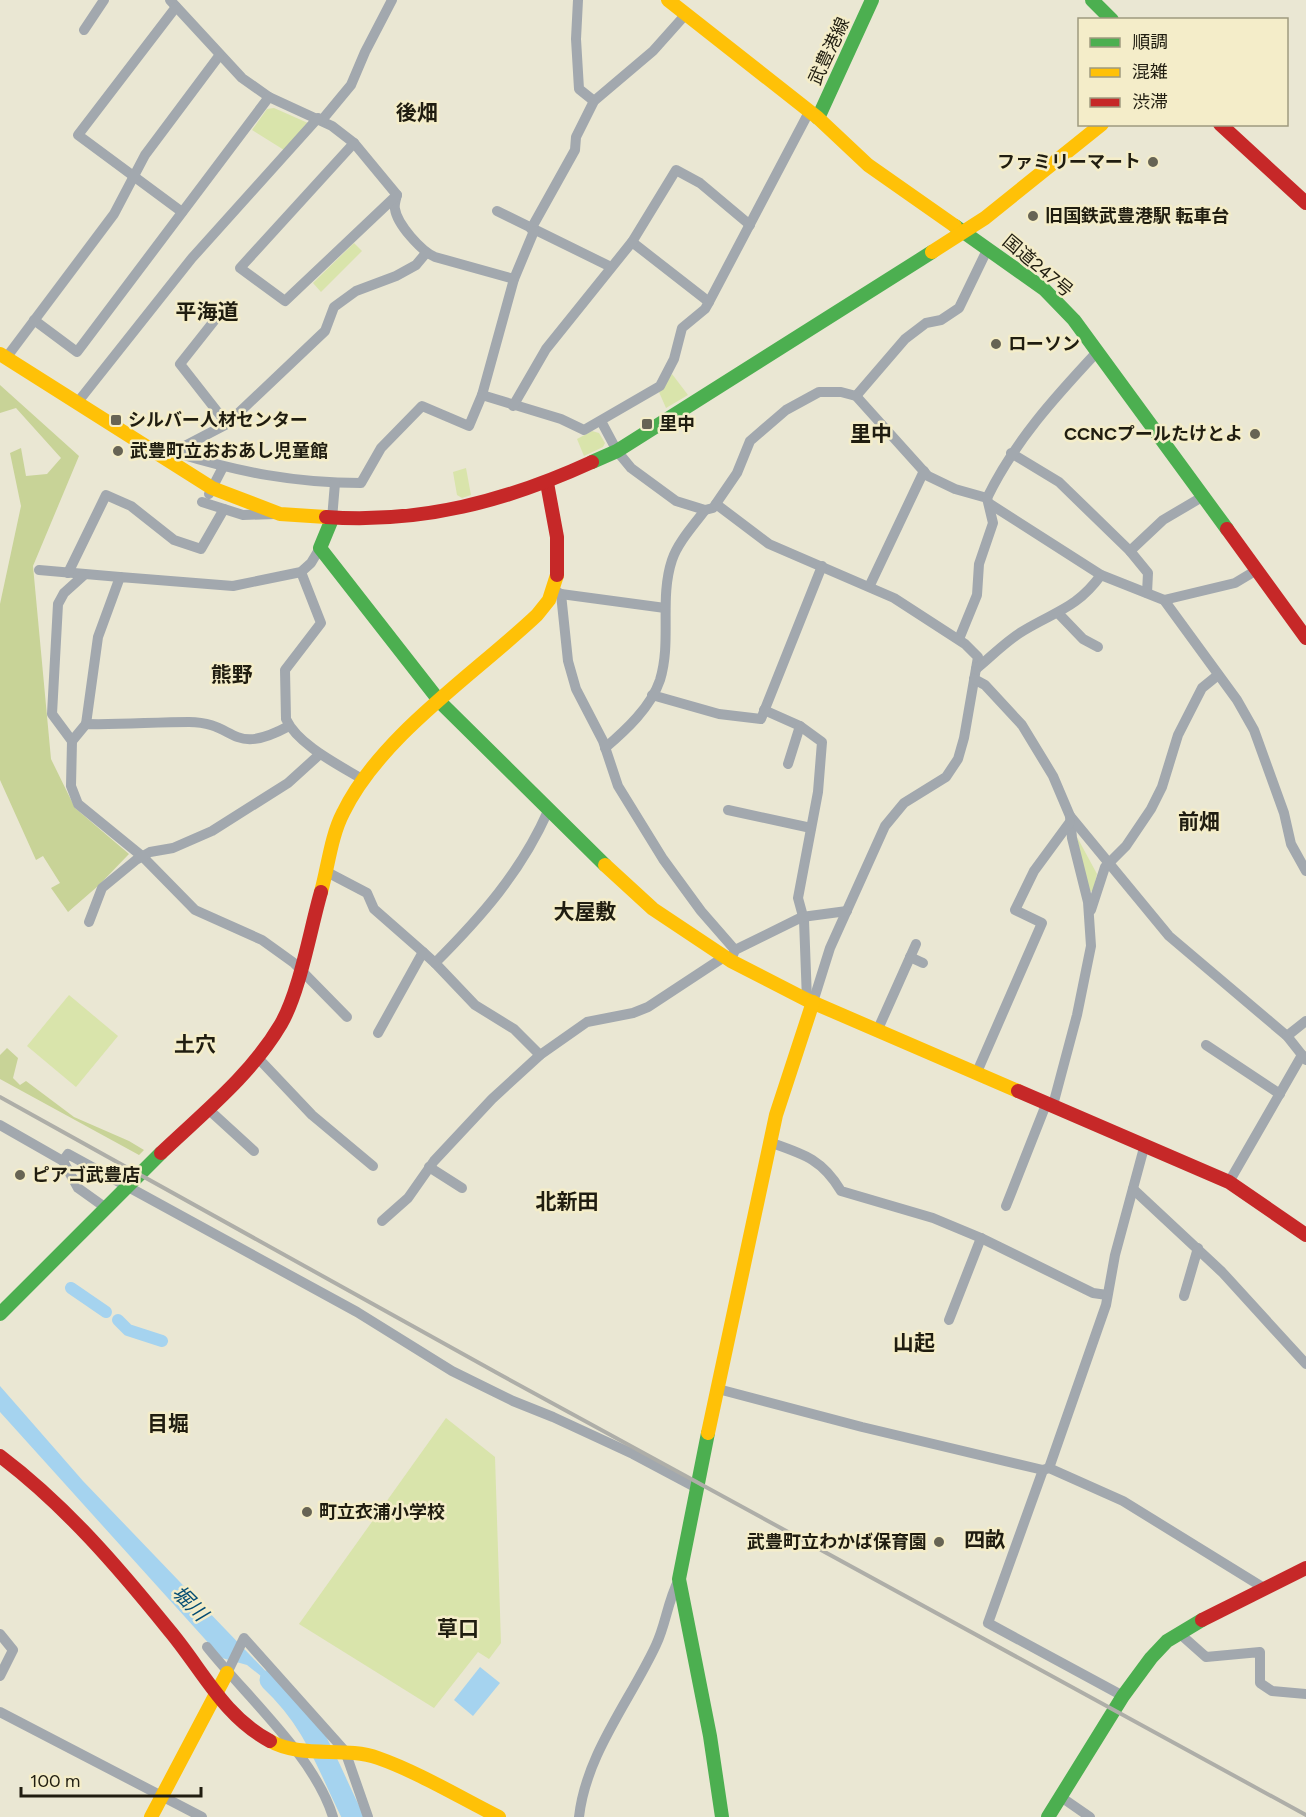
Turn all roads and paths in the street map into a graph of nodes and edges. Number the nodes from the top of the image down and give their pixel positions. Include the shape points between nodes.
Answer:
1 (104, 0) edge
2 (392, 0) edge
3 (578, 0) edge
4 (669, 0) edge
5 (872, 0) edge
6 (1092, 0) edge
7 (173, 3) edge
8 (686, 14) junction
9 (1110, 18) edge
10 (84, 30) dead end
11 (219, 56) junction
12 (269, 97) junction
13 (594, 101) junction
14 (814, 115) junction
15 (320, 119) junction
16 (1100, 126) edge
17 (1222, 126) edge
18 (354, 143) junction
19 (133, 176) junction
20 (397, 195) junction
21 (1306, 203) edge
22 (497, 211) dead end
23 (182, 212) junction
24 (750, 225) junction
25 (533, 230) junction
26 (963, 232) junction
27 (632, 243) junction
28 (988, 248) junction
29 (426, 253) junction
30 (611, 267) junction
31 (514, 279) junction
32 (709, 302) junction
33 (218, 316) dead end
34 (34, 320) junction
35 (1097, 352) junction
36 (3, 356) edge
37 (482, 395) junction
38 (856, 396) junction
39 (77, 403) junction
40 (513, 406) junction
41 (601, 421) junction
42 (227, 424) junction
43 (617, 451) junction
44 (1011, 453) junction
45 (223, 467) junction
46 (924, 471) junction
47 (335, 483) junction
48 (547, 483) junction
49 (212, 488) junction
50 (1202, 497) junction
51 (988, 501) junction
52 (716, 504) junction
53 (224, 509) junction
54 (705, 510) junction
55 (280, 514) junction
56 (332, 519) junction
57 (320, 548) junction
58 (1130, 551) junction
59 (822, 566) junction
60 (39, 570) dead end
61 (1255, 571) junction
62 (301, 572) junction
63 (68, 573) junction
64 (84, 575) junction
65 (1101, 575) junction
66 (120, 577) junction
67 (870, 585) junction
68 (557, 592) junction
69 (1147, 593) junction
70 (1164, 600) junction
71 (665, 608) junction
72 (1058, 613) junction
73 (1306, 638) edge
74 (959, 639) junction
75 (1098, 647) dead end
76 (975, 674) junction
77 (1218, 675) junction
78 (652, 695) junction
79 (441, 703) junction
80 (764, 711) junction
81 (86, 724) junction
82 (289, 726) junction
83 (800, 726) junction
84 (72, 741) junction
85 (605, 748) junction
86 (320, 754) junction
87 (788, 764) dead end
88 (362, 779) junction
89 (728, 810) dead end
90 (548, 811) junction
91 (1070, 819) junction
92 (811, 828) junction
93 (143, 856) junction
94 (1108, 864) junction
95 (325, 871) junction
96 (1306, 871) edge
97 (847, 911) junction
98 (1088, 916) junction
99 (802, 917) junction
100 (89, 922) dead end
101 (916, 944) dead end
102 (423, 952) junction
103 (730, 956) junction
104 (910, 957) junction
105 (435, 963) junction
106 (923, 963) dead end
107 (299, 968) junction
108 (810, 1001) junction
109 (347, 1017) dead end
110 (1306, 1021) edge
111 (878, 1029) junction
112 (378, 1033) dead end
113 (1287, 1036) junction
114 (1206, 1045) dead end
115 (540, 1055) junction
116 (257, 1057) junction
117 (1304, 1057) edge
118 (977, 1072) junction
119 (1280, 1094) junction
120 (1050, 1104) junction
121 (208, 1109) junction
122 (0, 1125) edge
123 (772, 1143) junction
124 (1145, 1144) junction
125 (254, 1151) dead end
126 (63, 1161) junction
127 (373, 1166) dead end
128 (429, 1167) junction
129 (1229, 1182) junction
130 (128, 1187) junction
131 (462, 1188) dead end
132 (1132, 1189) junction
133 (1006, 1206) dead end
134 (106, 1208) junction
135 (382, 1221) dead end
136 (1306, 1235) edge
137 (981, 1238) junction
138 (1198, 1248) junction
139 (1107, 1295) junction
140 (1184, 1296) dead end
141 (0, 1314) edge
142 (949, 1320) dead end
143 (1306, 1364) edge
144 (718, 1389) junction
145 (3, 1463) edge
146 (1046, 1469) junction
147 (697, 1488) junction
148 (1306, 1568) edge
149 (679, 1579) junction
150 (1264, 1588) junction
151 (1179, 1633) junction
152 (0, 1634) edge
153 (207, 1647) dead end
154 (227, 1673) junction
155 (0, 1677) edge
156 (215, 1693) junction
157 (1306, 1694) edge
158 (1123, 1696) junction
159 (0, 1712) edge
160 (294, 1749) junction
161 (345, 1751) junction
162 (162, 1797) junction
163 (1061, 1797) junction
164 (151, 1817) edge
165 (202, 1817) edge
166 (333, 1817) edge
167 (368, 1817) edge
168 (499, 1817) edge
169 (579, 1817) edge
170 (722, 1817) edge
171 (1048, 1817) edge
172 (1090, 1817) edge

1 - 10 street
2 - 15 street via 351,85
3 - 13 street via 579,89
4 - 8 main road, 国道247号
5 - 14 main road, 武豊港線
6 - 9 main road
7 - 11 street
7 - 19 street via 78,135
8 - 13 street via 653,51
8 - 14 main road, 国道247号
11 - 12 street
11 - 19 street
12 - 15 street
12 - 23 street
13 - 25 street via 576,137 575,150
14 - 24 street
14 - 26 main road, 国道247号 via 868,165
15 - 18 street
15 - 39 street via 192,258
16 - 26 main road
17 - 21 main road
18 - 20 street
18 - 20 street via 240,268 285,301
19 - 23 street
19 - 34 street via 114,214
20 - 29 street via 395,210
22 - 25 street
23 - 34 street via 77,352
24 - 27 street via 700,183 676,170
24 - 32 street
25 - 30 street
25 - 31 street
26 - 28 main road, 国道247号
26 - 43 main road
27 - 30 street
27 - 32 street
28 - 35 main road, 国道247号 via 1044,289 1074,320
28 - 38 street via 959,308 905,339
29 - 31 street
29 - 42 street via 416,265 356,291 334,307 325,331
30 - 40 street via 546,348
31 - 37 street
32 - 41 street via 682,327 674,359 660,386
33 - 42 street via 180,364
34 - 36 street
35 - 44 street
35 - 50 main road, 国道247号
36 - 39 main road
37 - 40 street
37 - 47 street via 469,426 422,406 381,448 361,483
38 - 46 street
38 - 52 street via 819,392 786,410 750,441 737,473
39 - 49 main road
40 - 41 street via 561,418 584,430
41 - 43 street
42 - 45 street via 177,453
43 - 48 main road
43 - 54 street via 631,468 668,496
44 - 51 street
44 - 58 street via 1059,482
45 - 47 street via 298,481
45 - 49 street
46 - 51 street via 955,489
46 - 67 street
47 - 56 street
48 - 56 main road via 440,513
48 - 68 main road via 557,546
49 - 53 street via 203,503
49 - 55 main road
50 - 58 street via 1163,520
50 - 61 main road, 国道247号
51 - 65 street
51 - 74 street via 993,523 979,564 977,595
52 - 54 street
52 - 59 street via 769,544
53 - 55 street via 243,515
53 - 63 street via 201,549 174,540 131,506 106,495
54 - 71 street via 673,558
55 - 56 main road
56 - 57 main road
57 - 62 street
57 - 79 main road
58 - 69 street via 1148,573
59 - 67 street
59 - 80 street
60 - 63 street
61 - 70 street via 1235,583
61 - 73 main road, 国道247号
62 - 66 street via 233,586
62 - 82 street via 321,623 285,670
63 - 64 street
64 - 66 street
64 - 84 street via 64,593 57,615 52,714
65 - 69 street
65 - 72 street via 1072,607
66 - 81 street via 98,638
67 - 74 street
68 - 71 street
68 - 79 main road via 528,624
68 - 85 street via 576,688
69 - 70 street
70 - 77 street
71 - 78 street via 663,662 660,681
72 - 75 street via 1083,639
72 - 76 street via 1021,632
74 - 76 street via 978,657
76 - 91 street via 1042,754
76 - 97 street via 964,738 952,771 890,817
77 - 94 street via 1202,688 1178,735 1162,787 1151,808
77 - 96 street via 1254,730 1291,844
78 - 80 street via 719,714 761,719
78 - 85 street via 626,730
79 - 88 main road
79 - 90 main road
80 - 83 street
81 - 82 street via 191,722 212,726 245,741 268,738
81 - 84 street
82 - 86 street
83 - 87 street
83 - 92 street via 822,742
84 - 93 street via 71,786 78,804
85 - 103 street via 618,786 639,823
86 - 88 street
86 - 93 street via 288,783 212,831 185,844
88 - 95 main road via 342,814
89 - 92 street
90 - 103 main road via 653,909
90 - 105 street via 520,867
91 - 94 street
91 - 98 street
91 - 118 street via 1034,871 1015,910 1042,923
92 - 99 street via 798,898
93 - 100 street via 102,888
93 - 107 street via 200,914 262,940
94 - 98 street
94 - 113 street via 1169,936
95 - 102 street via 368,893 374,909
95 - 107 main road
97 - 99 street
97 - 108 street
98 - 120 street via 1091,946 1077,1015
99 - 103 street
99 - 108 street
101 - 104 street
102 - 105 street
102 - 112 street
103 - 108 main road
103 - 115 street via 648,1007 588,1022
104 - 106 street
104 - 111 street
105 - 115 street via 475,1005 514,1029
107 - 109 street
107 - 116 main road via 281,1024
108 - 111 main road
108 - 123 main road via 783,1090
110 - 113 street
111 - 118 main road
113 - 117 street
114 - 119 street
115 - 128 street via 492,1099
116 - 121 main road
116 - 127 street via 312,1115
117 - 119 street
118 - 120 main road
119 - 129 street
120 - 124 main road
120 - 133 street
121 - 125 street
121 - 130 main road
122 - 126 street
123 - 137 street via 830,1171 841,1191 933,1218
123 - 144 main road
124 - 129 main road
124 - 132 street
126 - 130 street via 68,1154
126 - 134 street via 78,1188
128 - 131 street
128 - 135 street via 408,1198
129 - 136 main road
130 - 134 main road
130 - 147 street via 357,1312 452,1371 633,1454
132 - 138 street
132 - 139 street
134 - 141 main road
137 - 139 street via 1093,1293
137 - 142 street
138 - 140 street
138 - 143 street
139 - 146 street
144 - 146 street
144 - 147 main road
145 - 156 main road via 41,1487 125,1575
146 - 150 street via 1123,1501
146 - 158 street via 988,1623
147 - 149 main road
148 - 150 main road
149 - 169 street via 669,1599 658,1643 603,1742 580,1801
149 - 170 main road
150 - 151 main road
151 - 157 street via 1206,1658 1260,1652 1260,1683 1272,1690
151 - 158 main road via 1151,1658
152 - 155 street via 13,1650
153 - 154 street
154 - 156 main road
154 - 160 street
154 - 161 street via 244,1638
156 - 160 main road via 253,1732
156 - 162 main road
158 - 163 main road
159 - 162 street
160 - 161 main road
160 - 166 street
161 - 167 street
161 - 168 main road via 385,1762
162 - 164 main road
162 - 165 street
163 - 171 main road
163 - 172 street

